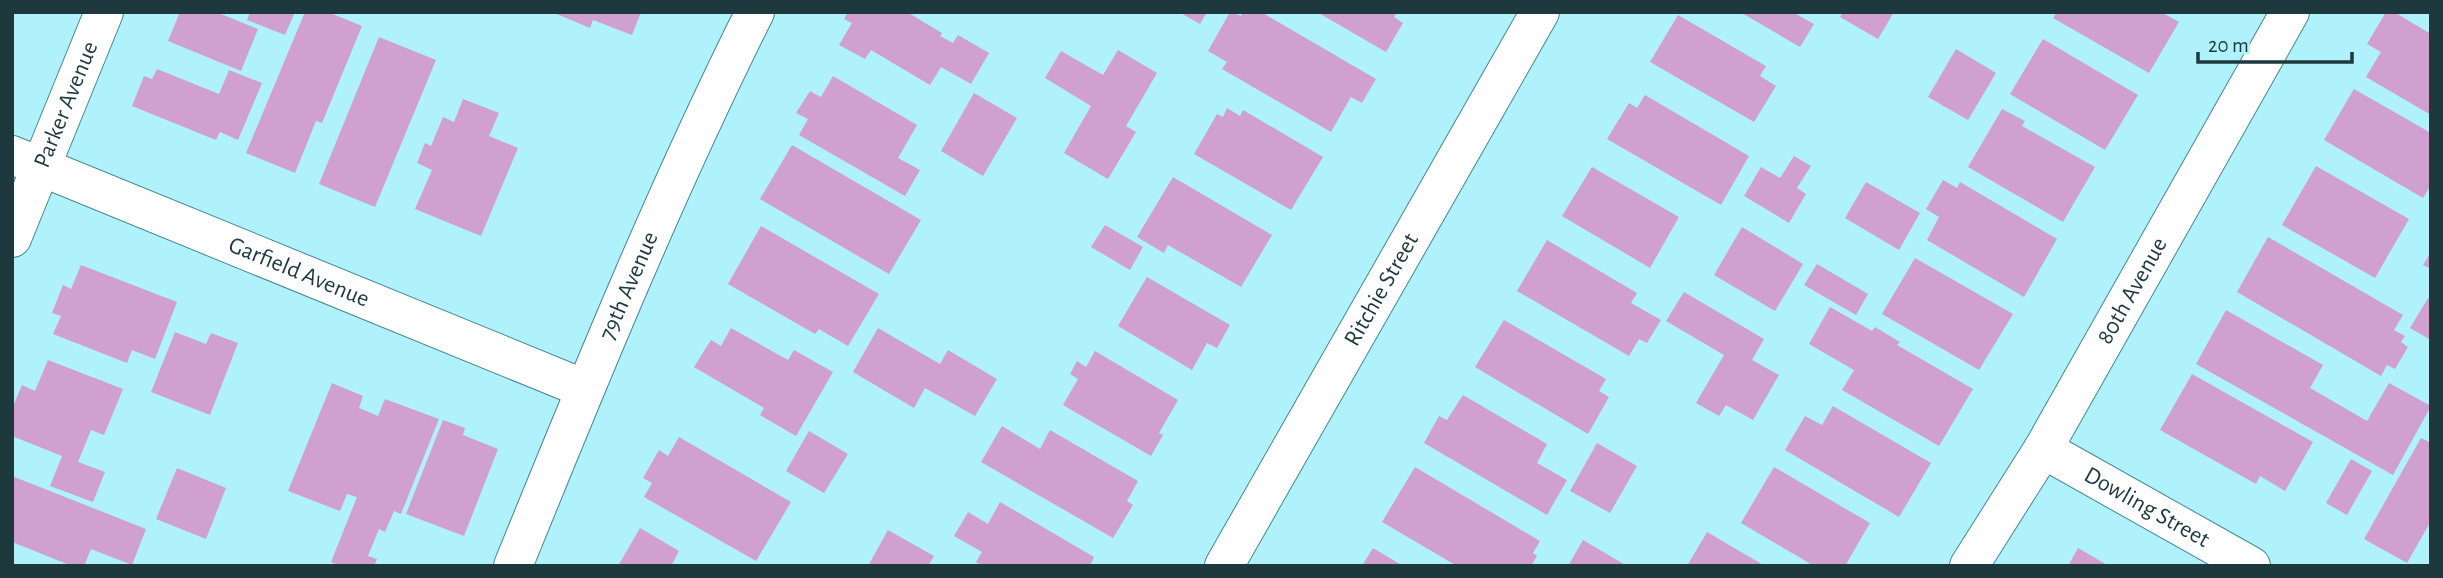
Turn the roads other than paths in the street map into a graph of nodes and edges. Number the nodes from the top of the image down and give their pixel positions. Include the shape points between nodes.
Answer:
1 (104, 12) edge
2 (755, 12) edge
3 (1540, 12) edge
4 (2290, 12) edge
5 (27, 161) edge
6 (12, 238) edge
7 (585, 389) junction
8 (2043, 449) junction
9 (513, 566) edge
10 (1224, 566) edge
11 (1969, 566) edge
12 (2251, 566) edge

1 - 5 street, Parker Avenue
2 - 7 street, 79th Avenue via 706,110
3 - 10 street, Ritchie Street
4 - 8 street, 80th Avenue
5 - 6 street, Parker Avenue
5 - 7 street, Garfield Avenue
7 - 9 street, 79th Avenue
8 - 11 street, 80th Avenue
8 - 12 street, Dowling Street

